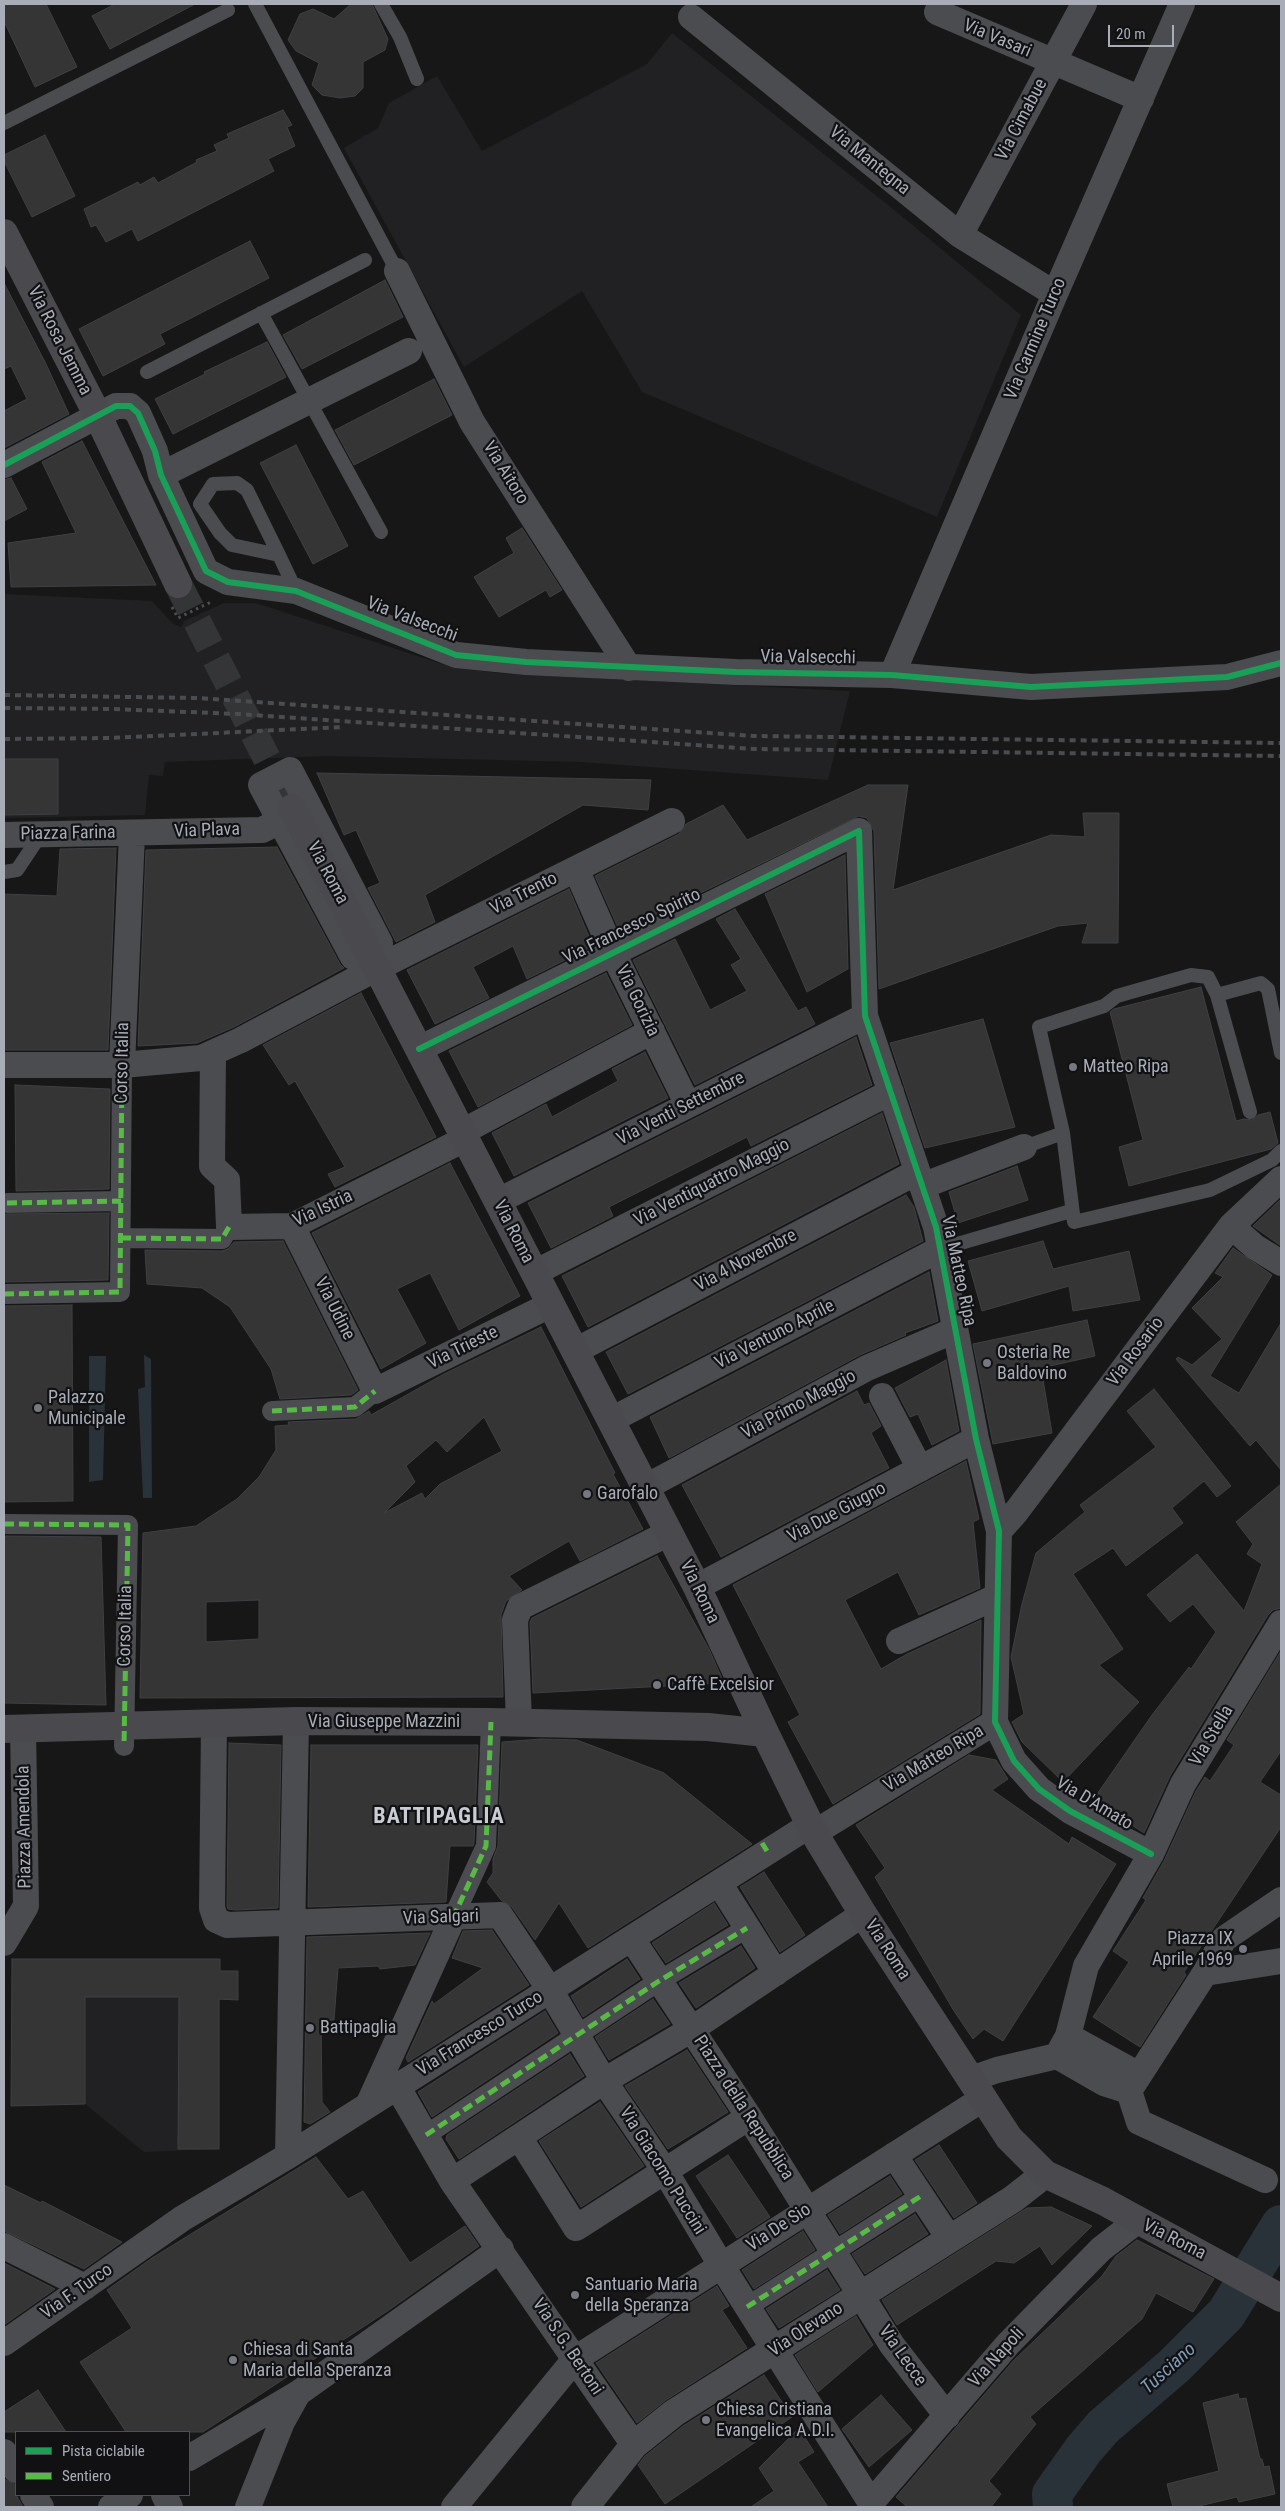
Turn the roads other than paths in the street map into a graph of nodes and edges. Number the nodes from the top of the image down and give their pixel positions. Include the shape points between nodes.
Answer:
1 (255, 4) edge
2 (382, 4) edge
3 (1084, 4) edge
4 (1182, 4) edge
5 (228, 10) dead end
6 (937, 12) dead end
7 (691, 17) dead end
8 (1052, 63) junction
9 (418, 79) dead end
10 (1141, 99) junction
11 (4, 123) edge
12 (4, 233) edge
13 (960, 235) junction
14 (365, 260) dead end
15 (397, 271) joint
16 (1055, 294) junction
17 (260, 313) junction
18 (409, 351) dead end
19 (147, 372) dead end
20 (309, 401) junction
21 (98, 416) junction
22 (4, 465) edge
23 (161, 475) junction
24 (381, 532) dead end
25 (278, 555) junction
26 (178, 584) tunnel mouth
27 (296, 591) junction
28 (1281, 663) edge
29 (629, 668) junction
30 (892, 675) junction
31 (286, 814) junction
32 (672, 821) dead end
33 (858, 831) joint
34 (41, 834) junction
35 (132, 834) junction
36 (4, 835) edge
37 (576, 869) junction
38 (4, 872) edge
39 (613, 953) junction
40 (378, 968) junction
41 (1217, 995) junction
42 (865, 1016) junction
43 (652, 1031) junction
44 (419, 1049) junction
45 (213, 1053) junction
46 (1281, 1053) edge
47 (4, 1065) edge
48 (122, 1065) junction
49 (891, 1092) junction
50 (688, 1105) junction
51 (1250, 1112) dead end
52 (1063, 1133) junction
53 (463, 1136) junction
54 (1024, 1147) joint
55 (1281, 1151) edge
56 (920, 1179) junction
57 (1281, 1179) edge
58 (121, 1201) junction
59 (498, 1202) junction
60 (7, 1203) dead end
61 (1071, 1211) junction
62 (292, 1226) junction
63 (1231, 1226) junction
64 (229, 1227) junction
65 (121, 1238) junction
66 (940, 1249) junction
67 (1281, 1263) edge
68 (534, 1273) junction
69 (4, 1294) edge
70 (550, 1305) junction
71 (955, 1330) junction
72 (575, 1351) junction
73 (375, 1391) junction
74 (882, 1396) dead end
75 (272, 1411) dead end
76 (611, 1420) junction
77 (976, 1439) junction
78 (920, 1469) junction
79 (646, 1487) junction
80 (4, 1524) edge
81 (999, 1531) junction
82 (670, 1533) junction
83 (697, 1587) junction
84 (996, 1597) junction
85 (1281, 1623) edge
86 (899, 1641) dead end
87 (296, 1721) junction
88 (491, 1722) junction
89 (519, 1722) junction
90 (996, 1722) junction
91 (214, 1724) junction
92 (13, 1728) edge
93 (765, 1733) junction
94 (124, 1736) junction
95 (812, 1829) junction
96 (1151, 1854) junction
97 (718, 1883) junction
98 (1281, 1900) edge
99 (863, 1914) junction
100 (453, 1918) junction
101 (293, 1923) junction
102 (747, 1928) junction
103 (7, 1929) edge
104 (632, 1939) junction
105 (1281, 1961) edge
106 (776, 1972) junction
107 (1205, 1973) junction
108 (660, 1981) junction
109 (550, 1990) junction
110 (692, 2029) junction
111 (576, 2036) junction
112 (1062, 2046) junction
113 (1140, 2074) junction
114 (604, 2082) junction
115 (397, 2086) junction
116 (977, 2088) junction
117 (370, 2103) junction
118 (749, 2117) junction
119 (426, 2135) junction
120 (519, 2137) junction
121 (894, 2155) junction
122 (288, 2156) junction
123 (665, 2171) junction
124 (1045, 2174) junction
125 (1265, 2180) dead end
126 (452, 2181) junction
127 (921, 2196) junction
128 (808, 2210) junction
129 (1137, 2221) junction
130 (949, 2238) junction
131 (149, 2241) joint
132 (4, 2246) edge
133 (501, 2249) junction
134 (834, 2251) junction
135 (721, 2266) junction
136 (84, 2287) junction
137 (861, 2294) junction
138 (1281, 2298) edge
139 (748, 2307) junction
140 (4, 2343) edge
141 (775, 2350) junction
142 (575, 2359) junction
143 (297, 2394) junction
144 (947, 2416) junction
145 (634, 2445) junction
146 (4, 2452) edge
147 (190, 2457) edge
148 (15, 2468) edge
149 (34, 2496) edge
150 (128, 2496) edge
151 (871, 2505) edge
152 (41, 2507) edge
153 (111, 2507) edge
154 (248, 2507) edge
155 (454, 2507) edge
156 (585, 2507) edge

1 - 15 lane
2 - 9 lane
3 - 8 street, Via Cimabue
4 - 10 street, Via Carmine Turco
5 - 11 lane
6 - 8 street, Via Vasari
7 - 13 street, Via Mantegna
8 - 10 street, Via Vasari
8 - 13 street, Via Cimabue
10 - 16 street, Via Carmine Turco
12 - 21 main road, Via Rosa Jemma
13 - 16 street, Via Mantegna
14 - 17 lane
15 - 29 street, Via Aitoro via 472,422
16 - 30 street, Via Carmine Turco
17 - 19 lane
17 - 20 lane
18 - 20 street
20 - 23 street
20 - 24 lane
21 - 22 street, Via Valsecchi
21 - 23 street, Via Valsecchi via 116,406 130,406 138,413 156,451
21 - 26 main road, Via Rosa Jemma
23 - 27 street, Via Valsecchi via 206,571 228,582
25 - 25 lane via 247,490 238,483 213,484 200,504 220,533 232,545
25 - 27 lane
27 - 29 street, Via Valsecchi via 456,654
28 - 30 street, Via Valsecchi via 1227,678 1031,687
29 - 30 street, Via Valsecchi
31 - 35 street, Via Plava via 262,830
31 - 40 main road, Via Roma
31 - 40 street via 261,785 290,770 380,943
32 - 37 street, Via Trento
33 - 39 street, Via Francesco Spirito
33 - 42 street, Via Matteo Ripa
34 - 35 street, Piazza Farina
34 - 36 street, Piazza Farina
34 - 38 lane via 17,870
35 - 48 street, Corso Italia
37 - 39 street, Via Gorizia
37 - 40 street, Via Trento
39 - 43 street, Via Gorizia
39 - 44 street, Via Francesco Spirito
40 - 44 main road, Via Roma
40 - 45 street
41 - 46 lane via 1261,982 1268,989
41 - 51 lane
41 - 52 lane via 1208,977 1192,975 1117,996 1104,1006 1040,1027
42 - 49 street, Via Matteo Ripa
42 - 50 street, Via Venti Settembre
43 - 50 street, Via Gorizia
43 - 53 street, Via Istria
44 - 53 main road, Via Roma
45 - 48 street via 201,1058
45 - 64 street via 212,1166 227,1180
47 - 48 street
48 - 58 street, Corso Italia
49 - 56 street, Via Matteo Ripa
49 - 68 street, Via Ventiquattro Maggio
50 - 59 street, Via Venti Settembre
52 - 54 lane
52 - 61 lane
53 - 59 main road, Via Roma
53 - 62 street, Via Istria
54 - 56 street, Via 4 Novembre
55 - 61 lane via 1272,1160 1210,1190 1074,1222
56 - 66 street, Via Matteo Ripa
56 - 72 street, Via 4 Novembre
57 - 63 street, Via Rosario
58 - 60 street
58 - 65 street, Corso Italia
59 - 68 main road, Via Roma
61 - 66 lane
62 - 64 street, Via Istria
62 - 73 street, Via Udine
63 - 67 street
63 - 81 street, Via Rosario
64 - 65 street via 222,1238
65 - 69 street, Corso Italia via 120,1292
66 - 71 street, Via Matteo Ripa
66 - 76 street, Via Ventuno Aprile
68 - 70 main road, Via Roma
70 - 72 main road, Via Roma
70 - 73 street, Via Trieste
71 - 77 street, Via Matteo Ripa
71 - 79 street, Via Primo Maggio via 867,1368
72 - 76 main road, Via Roma
73 - 75 street via 355,1407
74 - 78 street
76 - 79 main road, Via Roma
77 - 78 street, Via Due Giugno
77 - 81 street, Via Matteo Ripa
78 - 83 street, Via Due Giugno
79 - 82 main road, Via Roma
80 - 94 street, Corso Italia via 128,1526
81 - 84 street, Via Matteo Ripa
82 - 83 main road, Via Roma
82 - 89 street via 520,1607 515,1620
83 - 93 main road, Via Roma
84 - 86 street
84 - 90 street, Via Matteo Ripa
85 - 96 street, Via Stella via 1184,1784
87 - 88 main road, Via Giuseppe Mazzini
87 - 91 main road, Via Giuseppe Mazzini
87 - 101 street
88 - 89 main road, Via Giuseppe Mazzini
88 - 100 street via 486,1846
89 - 93 main road, Via Giuseppe Mazzini via 708,1727
90 - 95 street, Via Matteo Ripa
90 - 96 street, Via D'Amato via 1014,1761 1039,1789 1070,1811
91 - 94 main road, Via Giuseppe Mazzini
91 - 101 street, Via Salgari via 212,1908 216,1920 227,1925
92 - 94 main road, Via Giuseppe Mazzini
92 - 103 street, Piazza Amendola via 26,1906
93 - 95 main road, Via Roma
95 - 97 street, Via Francesco Turco via 764,1847
95 - 99 main road, Via Roma
96 - 112 street, Via Stella via 1086,1966
97 - 102 street
97 - 104 street, Via Francesco Turco
98 - 107 street via 1224,1939
99 - 106 street, Piazza della Repubblica
99 - 116 main road, Via Roma
100 - 101 street, Via Salgari
100 - 109 street, Via Salgari via 500,1915
100 - 117 street
101 - 122 street
102 - 106 street
102 - 108 street
104 - 108 street
104 - 109 street, Via Francesco Turco
105 - 107 street
106 - 110 street, Piazza della Repubblica
107 - 113 street
108 - 110 street
108 - 111 street
109 - 111 street, Via Giacomo Puccini
109 - 115 street, Via Francesco Turco
110 - 114 street
110 - 118 street, Piazza della Repubblica
111 - 114 street, Via Giacomo Puccini
111 - 119 street
112 - 113 street via 1104,2084
112 - 116 street, Via De Sio via 996,2070
113 - 125 street via 1139,2122
114 - 120 street
114 - 123 street, Via Giacomo Puccini
115 - 117 street, Via Francesco Turco
115 - 119 street, Via S.G. Bertoni
116 - 121 street, Via De Sio
116 - 124 main road, Via Roma via 1009,2138
117 - 122 street, Via Francesco Turco
118 - 123 street
118 - 128 street, Piazza della Repubblica
119 - 126 street, Via S.G. Bertoni
120 - 123 street via 576,2228
120 - 126 street
121 - 127 street
121 - 128 street, Via De Sio
122 - 131 street, Via Francesco Turco
123 - 135 street, Via Giacomo Puccini
124 - 129 main road, Via Roma
124 - 130 street, Via Olevano via 1013,2199
126 - 133 street, Via S.G. Bertoni
127 - 130 street
127 - 134 street
128 - 134 street
128 - 135 street, Via De Sio
128 - 137 street
129 - 138 main road, Via Roma
129 - 144 street, Via Napoli via 1094,2255 1008,2344
130 - 137 street, Via Olevano
131 - 136 street, Via F. Turco
132 - 136 street
133 - 142 street, Via S.G. Bertoni
133 - 143 street
134 - 137 street
134 - 139 street
135 - 139 street, Via Giacomo Puccini
135 - 142 street, Via De Sio
136 - 140 street, Via F. Turco
137 - 141 street, Via Olevano
137 - 144 street, Via Lecce via 907,2367
139 - 141 street, Via Giacomo Puccini
141 - 145 street, Via Olevano via 674,2413
141 - 151 street, Via Giacomo Puccini
142 - 145 street, Via S.G. Bertoni
142 - 155 street, Via De Sio
143 - 147 street
143 - 154 street via 282,2422
144 - 151 street, Via Napoli
145 - 156 street, Via Olevano
146 - 148 street
149 - 152 street
150 - 153 street

